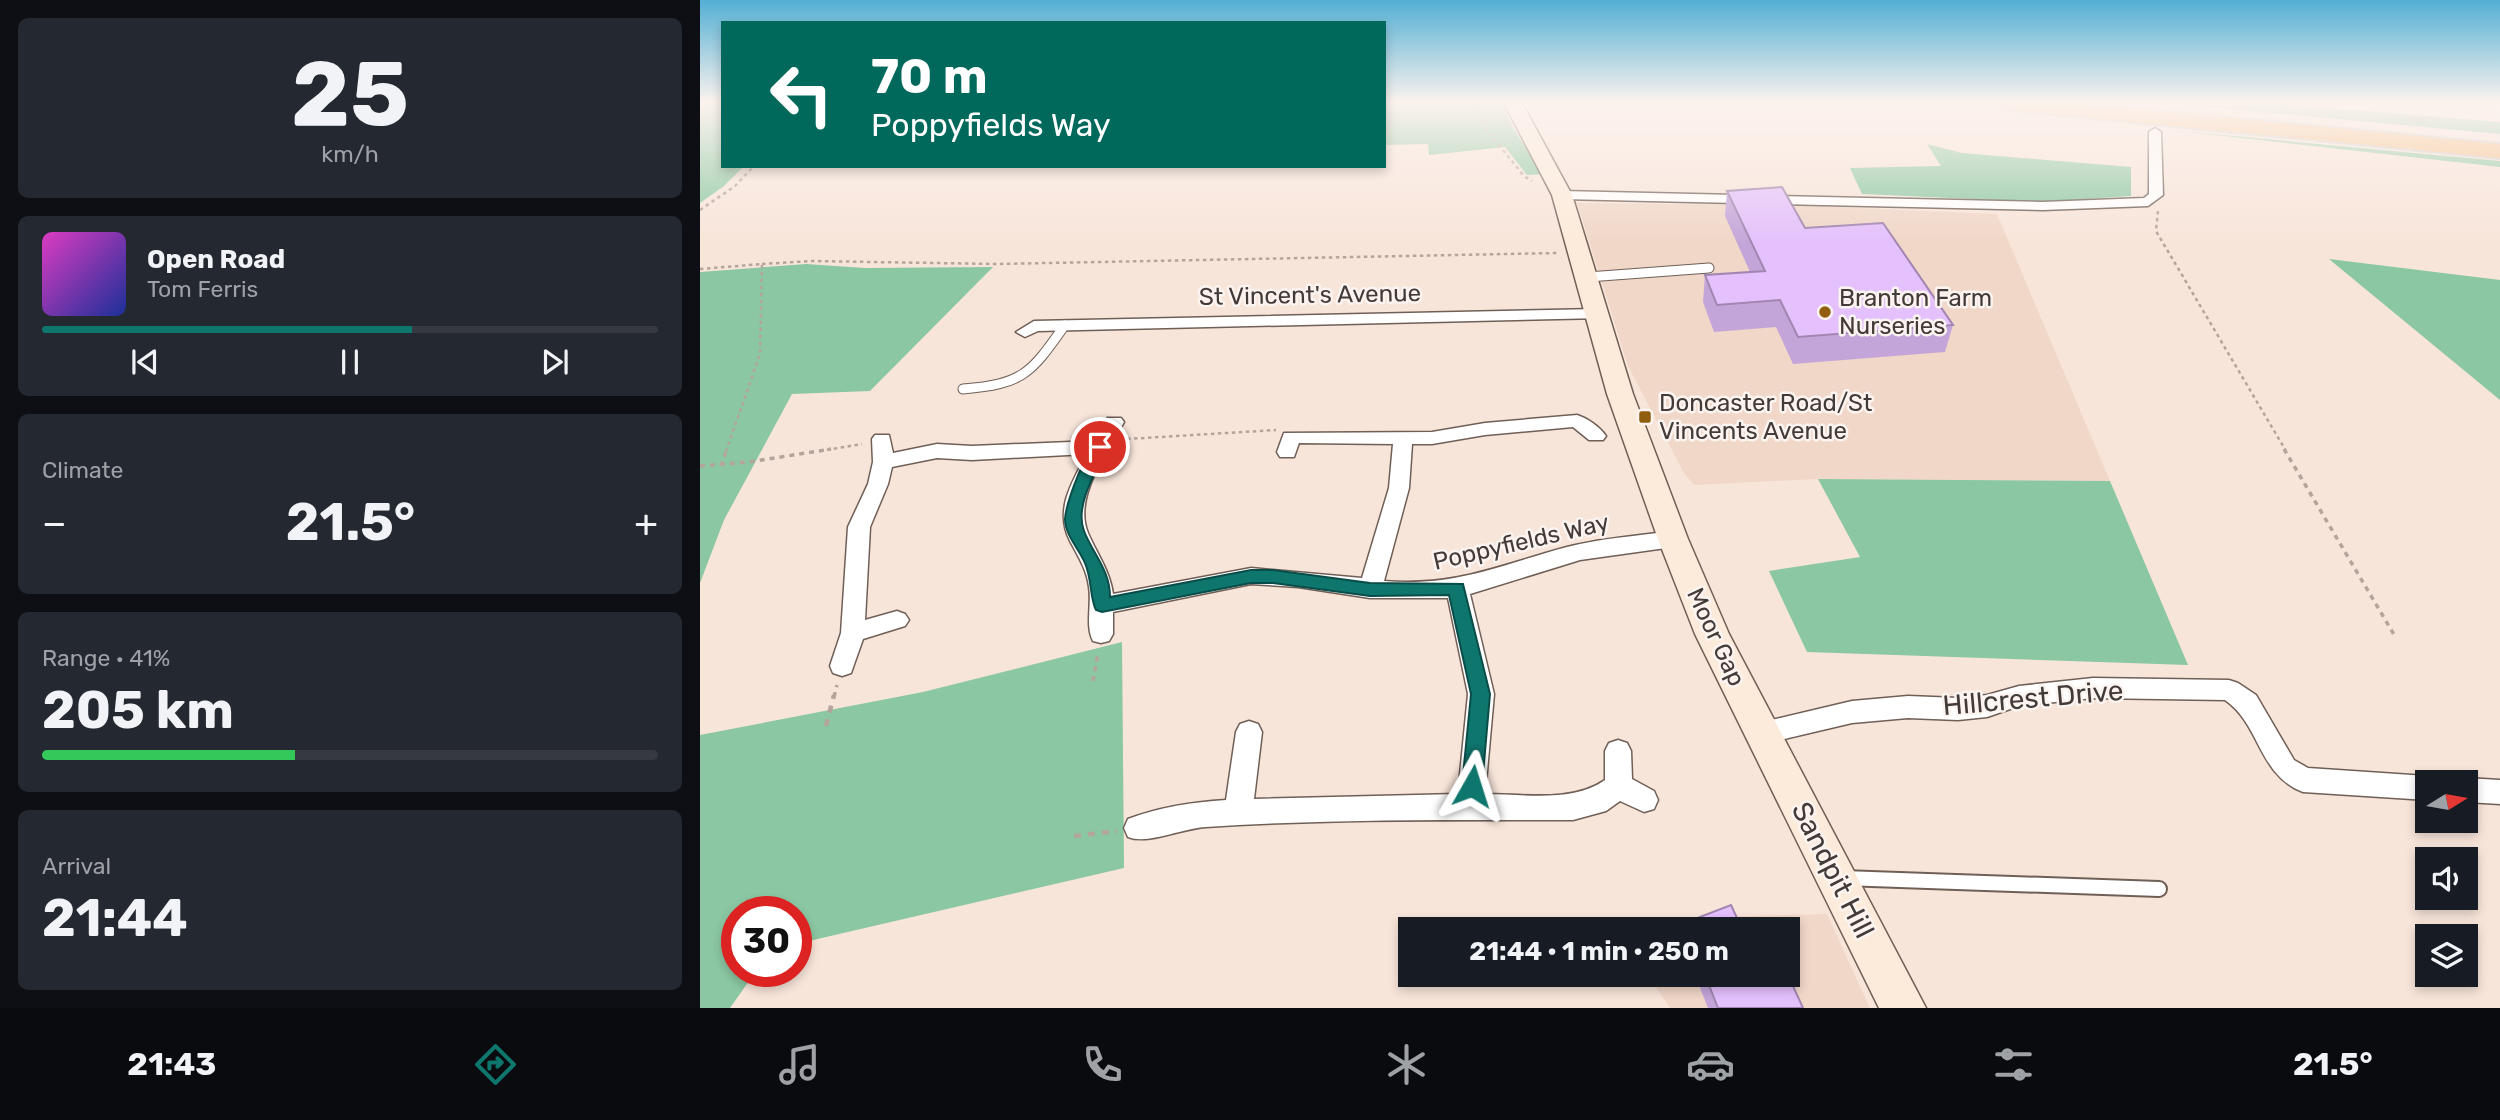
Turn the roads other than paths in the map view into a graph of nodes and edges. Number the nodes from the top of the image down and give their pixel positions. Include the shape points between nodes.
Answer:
1 (1538, 150) edge
2 (2155, 150) edge
3 (1558, 189) junction
4 (1709, 268) dead end
5 (1588, 277) junction
6 (1597, 314) junction
7 (1065, 325) junction
8 (1031, 326) dead end
9 (963, 388) dead end
10 (1114, 422) dead end
11 (1291, 435) road end
12 (1595, 436) dead end
13 (1403, 438) junction
14 (1102, 444) junction
15 (1673, 540) junction
16 (1457, 588) junction
17 (1370, 589) junction
18 (1102, 605) junction
19 (897, 620) dead end
20 (853, 633) junction
21 (1101, 634) road end
22 (842, 666) road end
23 (1249, 732) dead end
24 (1763, 733) junction
25 (1618, 751) dead end
26 (1619, 786) junction
27 (2415, 787) edge
28 (2478, 791) edge
29 (2500, 792) edge
30 (1644, 800) dead end
31 (1470, 807) junction
32 (1238, 812) junction
33 (1138, 828) road end
34 (1837, 878) junction
35 (2159, 889) dead end
36 (1903, 1008) edge

1 - 3 main road, Moor Gap
2 - 3 street via 2156,195 2148,202 2043,206
3 - 5 main road, Moor Gap
4 - 5 lane
5 - 6 main road, Moor Gap
6 - 7 street, St Vincent's Avenue
6 - 15 main road, Moor Gap via 1620,394
7 - 8 street, St Vincent's Avenue
7 - 9 lane via 1038,365 1022,378
10 - 14 street
11 - 13 street
12 - 13 street via 1583,413 1444,437
13 - 17 street via 1396,501
14 - 18 street via 1078,495 1073,519 1094,564
14 - 20 street via 972,453 882,448 877,484 859,527
15 - 16 street, Poppyfields Way via 1589,550
15 - 24 main road, Moor Gap via 1712,634
16 - 17 street, Poppyfields Way
16 - 31 street via 1480,694
17 - 18 street, Poppyfields Way via 1251,576
18 - 21 street
19 - 20 street
20 - 22 street
23 - 32 street
24 - 27 street, Hillcrest Drive via 1852,712 1958,709 2093,688 2230,690 2247,702 2285,768 2303,780
24 - 34 main road, Sandpit Hill
25 - 26 street
26 - 30 street
26 - 31 street via 1596,802 1573,807
28 - 29 street
31 - 32 street
32 - 33 street via 1188,816
34 - 35 lane
34 - 36 main road, Sandpit Hill

